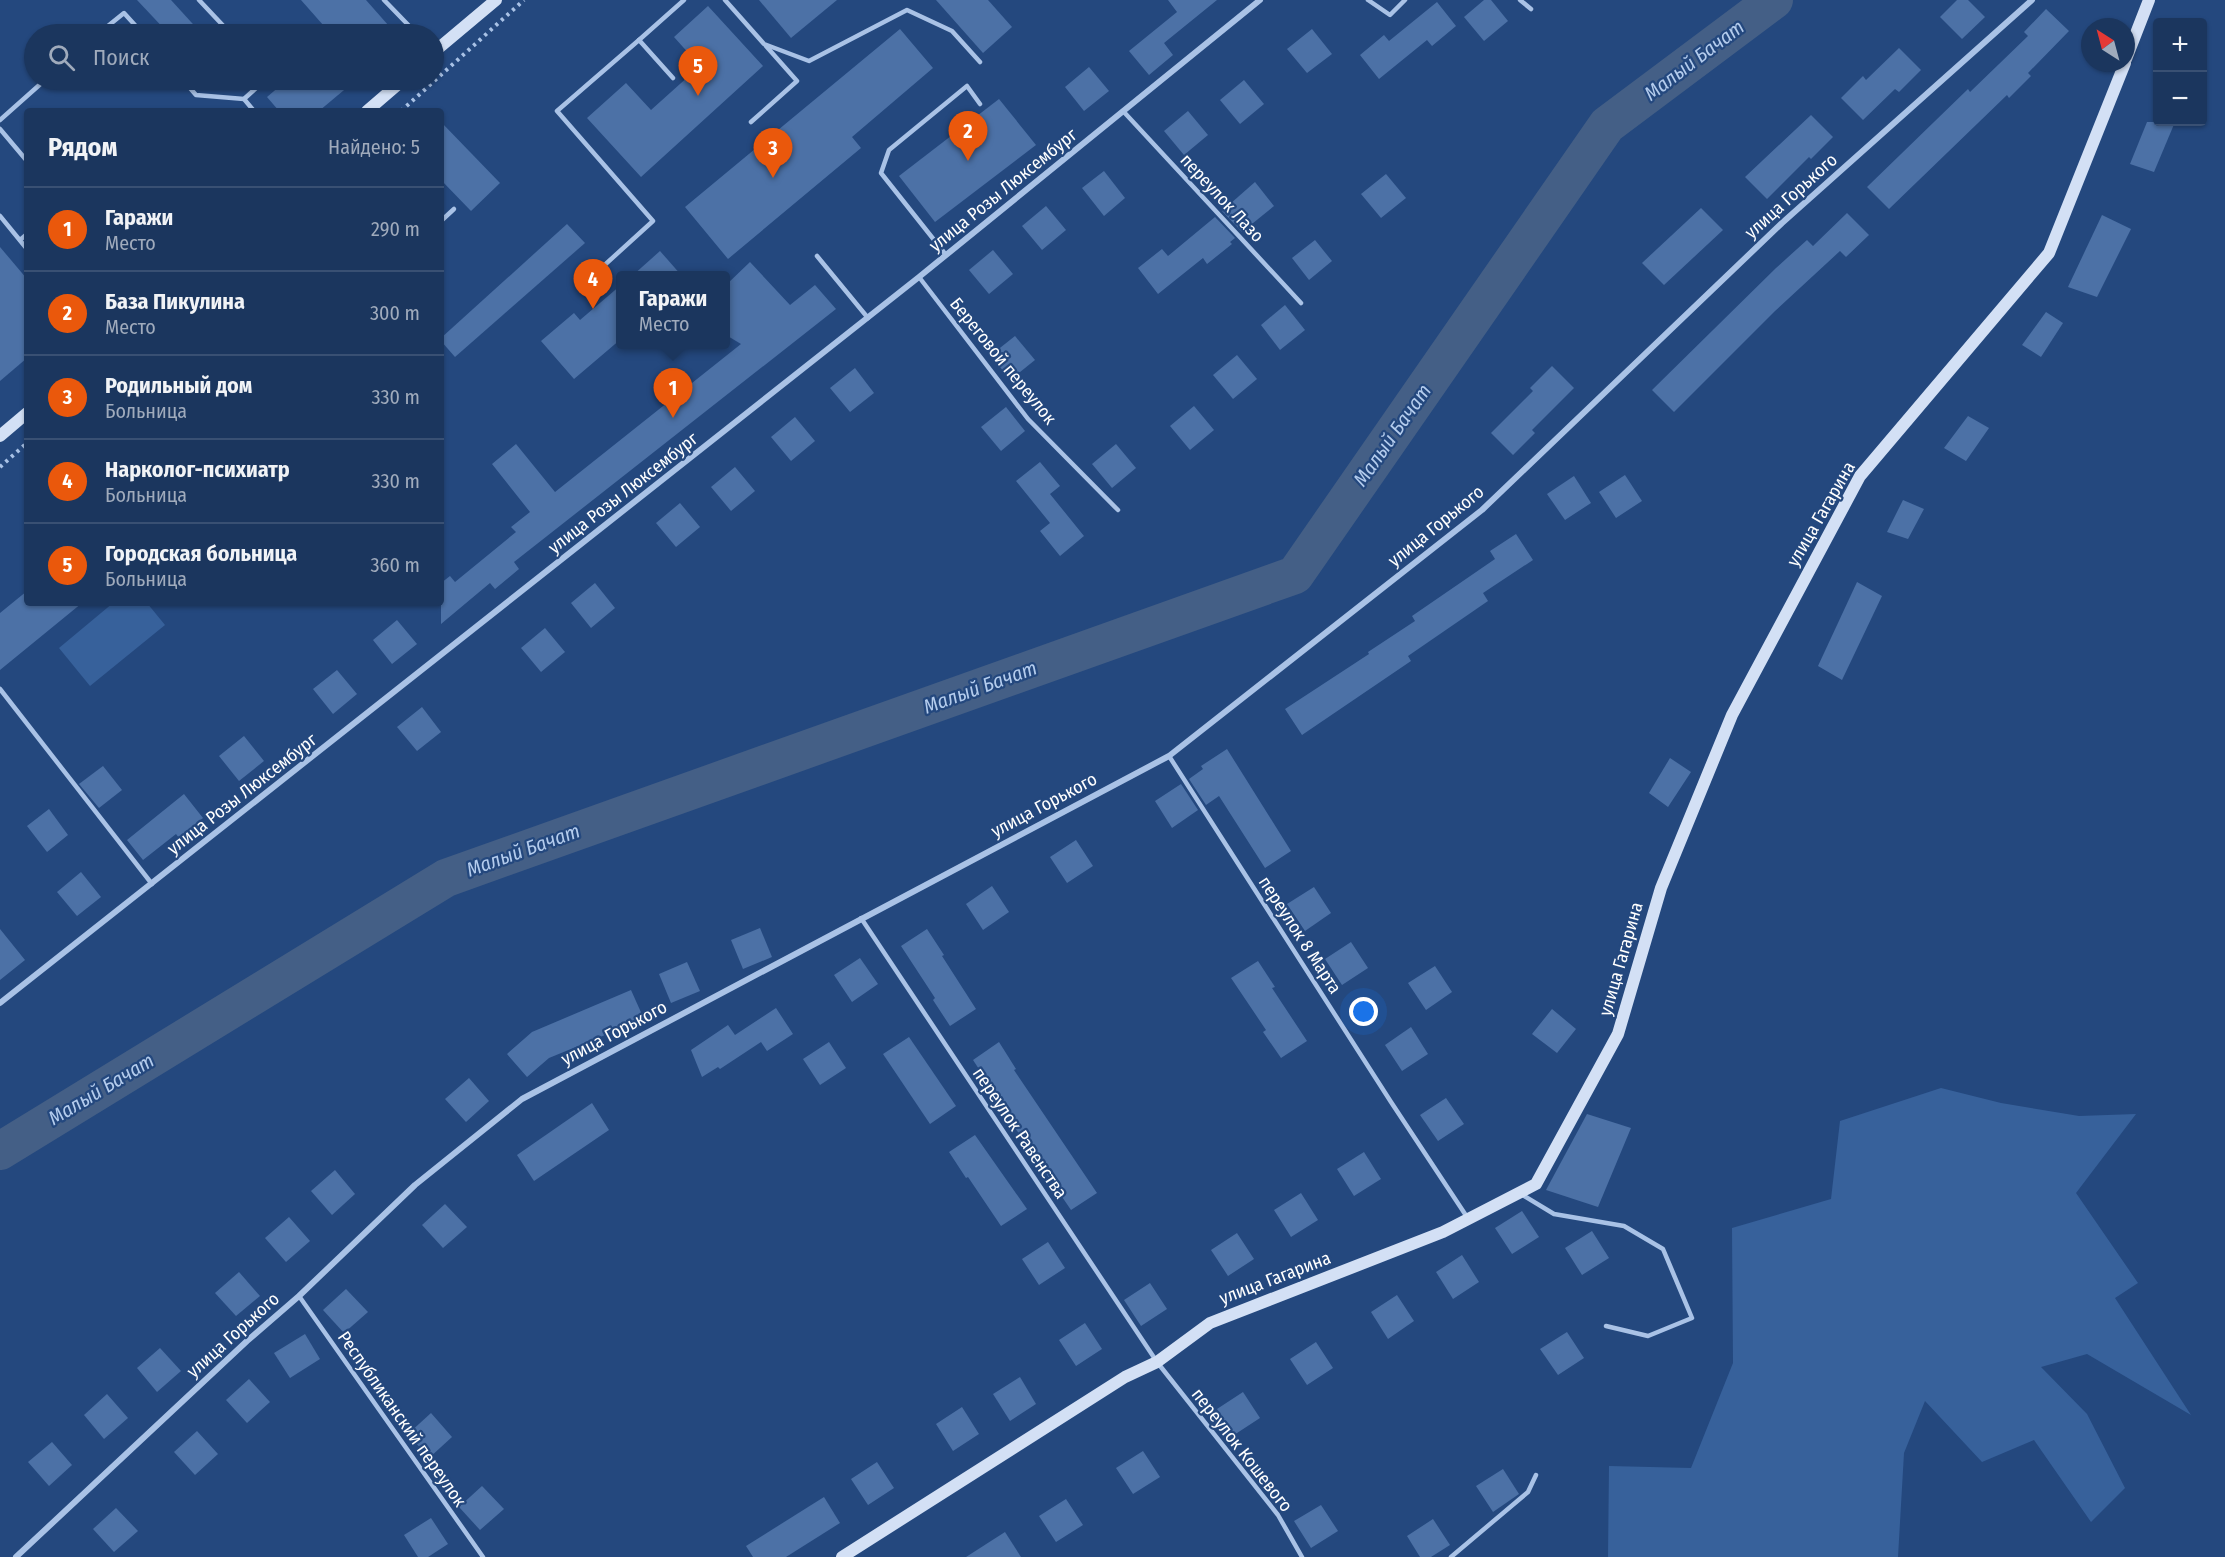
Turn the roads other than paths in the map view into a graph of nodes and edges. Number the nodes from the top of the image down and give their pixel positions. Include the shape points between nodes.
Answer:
1 (200, 0) edge
2 (384, 0) edge
3 (496, 0) edge
4 (684, 0) edge
5 (725, 0) edge
6 (1260, 0) edge
7 (1368, 0) edge
8 (1405, 0) edge
9 (1520, 0) edge
10 (2032, 0) edge
11 (2150, 0) edge
12 (1531, 9) dead end
13 (110, 24) edge
14 (134, 24) edge
15 (222, 24) edge
16 (407, 24) edge
17 (2135, 37) edge
18 (639, 40) junction
19 (444, 44) edge
20 (764, 44) junction
21 (980, 62) dead end
22 (2121, 72) edge
23 (673, 78) dead end
24 (34, 90) edge
25 (192, 90) edge
26 (254, 90) edge
27 (391, 90) edge
28 (244, 99) junction
29 (980, 104) dead end
30 (252, 108) edge
31 (370, 108) edge
32 (1123, 111) junction
33 (0, 120) edge
34 (751, 122) dead end
35 (0, 129) edge
36 (24, 157) edge
37 (454, 209) dead end
38 (0, 216) edge
39 (444, 218) edge
40 (24, 237) edge
41 (20, 240) junction
42 (24, 245) edge
43 (946, 255) junction
44 (817, 256) dead end
45 (919, 277) junction
46 (587, 281) dead end
47 (1301, 303) dead end
48 (868, 318) junction
49 (24, 416) edge
50 (0, 436) edge
51 (1118, 510) dead end
52 (0, 689) edge
53 (1169, 756) junction
54 (152, 884) junction
55 (861, 918) junction
56 (0, 1003) edge
57 (1519, 1193) junction
58 (1469, 1219) junction
59 (299, 1296) junction
60 (1606, 1326) dead end
61 (1157, 1362) junction
62 (1536, 1475) dead end
63 (16, 1557) edge
64 (483, 1557) edge
65 (842, 1557) edge
66 (1302, 1557) edge
67 (1451, 1557) edge

1 - 15 lane
2 - 16 lane
3 - 19 street
4 - 18 lane
5 - 20 lane
6 - 32 street, улица Розы Люксембург
7 - 8 lane via 1390,15
9 - 12 lane
10 - 53 street, улица Горького via 1782,223 1482,510
11 - 17 street, улица Гагарина
13 - 14 lane via 124,13
18 - 23 lane
18 - 46 lane via 557,111 654,221
20 - 21 lane via 809,61 907,10 952,31
20 - 34 lane via 797,81
22 - 57 street, улица Гагарина via 2049,254 1860,476 1732,715 1661,888 1618,1034 1536,1184
24 - 33 lane
25 - 28 lane via 196,95
26 - 28 lane
27 - 31 street
28 - 30 lane
29 - 43 lane via 967,87 889,150 880,173
32 - 43 street, улица Розы Люксембург
32 - 47 lane, переулок Лазо
35 - 36 lane
37 - 39 lane
38 - 41 lane
40 - 41 lane
41 - 42 lane
43 - 45 street, улица Розы Люксембург
44 - 48 lane
45 - 48 street, улица Розы Люксембург
45 - 51 lane, Береговой переулок via 1028,419
48 - 54 street, улица Розы Люксембург
49 - 50 street
52 - 54 lane
53 - 55 street, улица Горького
53 - 58 lane, переулок 8 Марта
54 - 56 street, улица Розы Люксембург
55 - 59 street, улица Горького via 522,1099 415,1185
55 - 61 lane, переулок Равенства
57 - 58 street, улица Гагарина
57 - 60 lane via 1554,1214 1624,1226 1663,1250 1692,1318 1648,1336
58 - 61 street, улица Гагарина via 1210,1323
59 - 63 street, улица Горького
59 - 64 lane, Республиканский переулок
61 - 65 street, улица Гагарина via 1125,1377
61 - 66 lane, переулок Кошевого via 1278,1515
62 - 67 lane via 1528,1492

